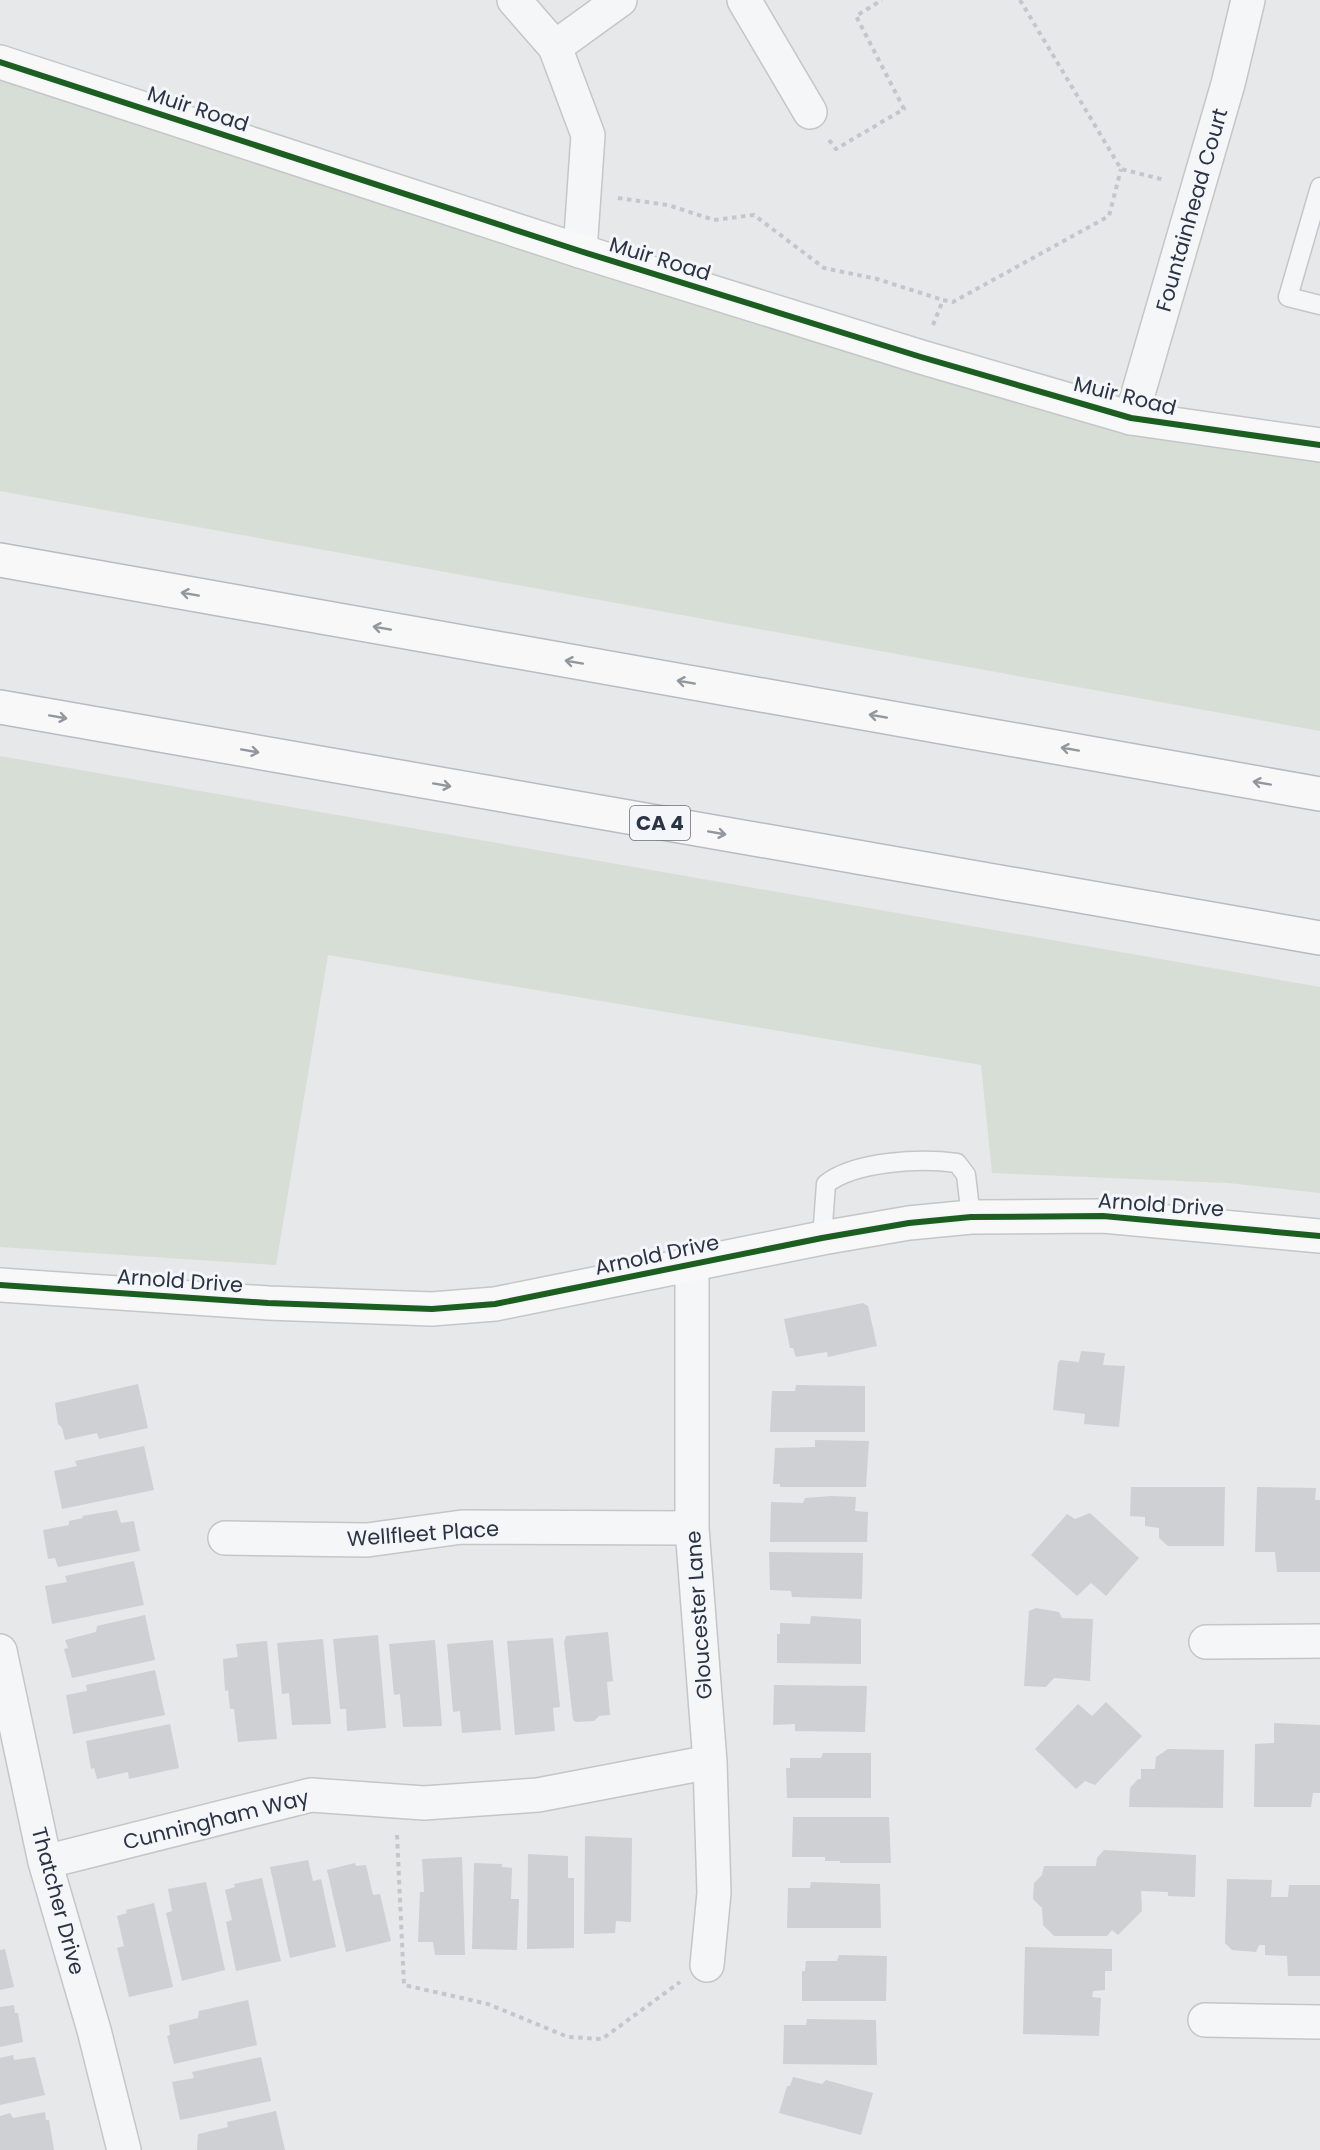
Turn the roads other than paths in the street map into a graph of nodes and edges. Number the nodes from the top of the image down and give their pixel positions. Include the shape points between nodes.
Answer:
1 (514, 0) edge
2 (620, 0) edge
3 (744, 0) edge
4 (1248, 0) edge
5 (555, 47) junction
6 (0, 62) edge
7 (810, 112) road end
8 (1320, 187) edge
9 (580, 251) junction
10 (1320, 305) edge
11 (1131, 418) junction
12 (1320, 445) edge
13 (0, 560) edge
14 (0, 707) edge
15 (1320, 794) edge
16 (1320, 938) edge
17 (971, 1218) junction
18 (1320, 1236) edge
19 (822, 1238) junction
20 (692, 1264) junction
21 (0, 1286) edge
22 (692, 1528) junction
23 (225, 1538) dead end
24 (1320, 1641) edge
25 (1206, 1642) dead end
26 (0, 1651) edge
27 (710, 1762) junction
28 (45, 1862) junction
29 (707, 1965) road end
30 (1205, 2019) dead end
31 (1320, 2022) edge
32 (124, 2150) edge

1 - 5 street
2 - 5 street
3 - 7 street
4 - 11 street, Fountainhead Court via 1228,84
5 - 9 street via 588,135
6 - 9 main road, Muir Road
8 - 10 lane via 1288,297
9 - 11 main road, Muir Road
11 - 12 main road, Muir Road
15 -> 13 main road
14 -> 16 main road, CA 4
17 - 18 main road, Arnold Drive via 1103,1216
17 - 19 main road, Arnold Drive via 909,1223
17 - 19 lane via 966,1175 957,1164 936,1160 887,1164 836,1176 826,1184
19 - 20 main road, Arnold Drive
20 - 21 main road, Arnold Drive via 495,1304 432,1310
20 - 22 street, Gloucester Lane
22 - 23 street, Wellfleet Place via 462,1527 367,1540
22 - 27 street, Gloucester Lane
24 - 25 street
26 - 28 street, Thatcher Drive
27 - 28 street, Cunningham Way via 538,1795 424,1803 311,1795
27 - 29 street, Gloucester Lane via 714,1893
28 - 32 street, Thatcher Drive
30 - 31 street

